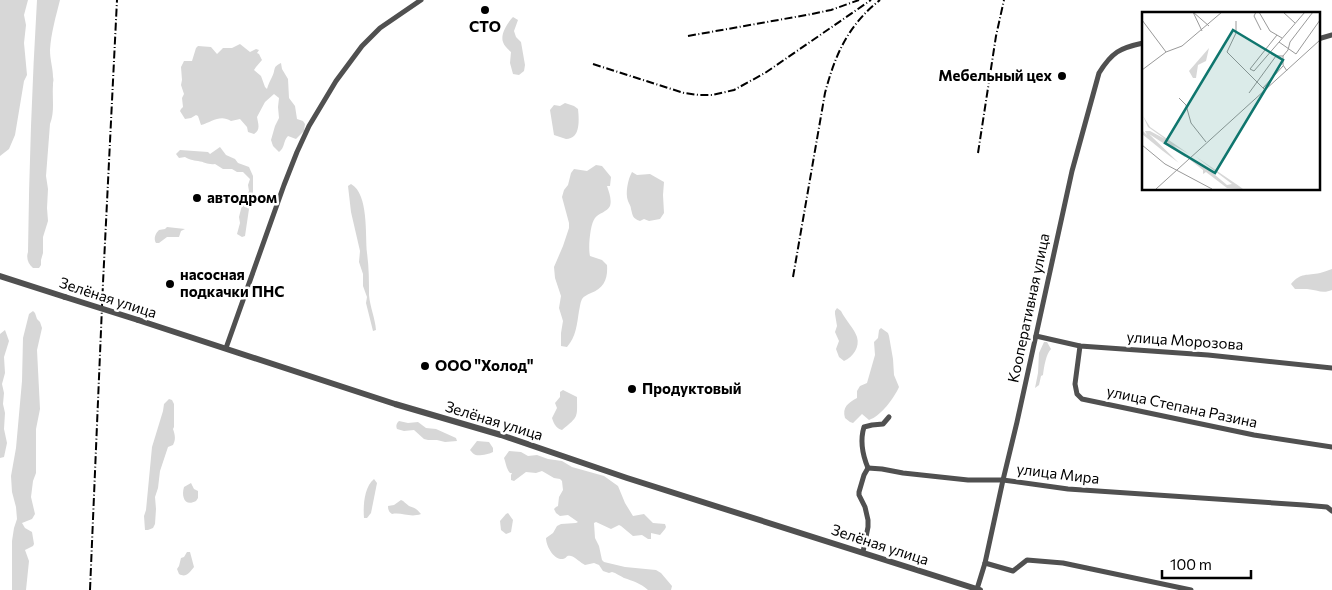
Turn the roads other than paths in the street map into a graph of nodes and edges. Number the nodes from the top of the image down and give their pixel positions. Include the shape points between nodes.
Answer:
1 (421, 0) edge
2 (1142, 43) edge
3 (0, 276) edge
4 (1036, 336) junction
5 (1080, 346) junction
6 (226, 348) junction
7 (1332, 368) edge
8 (889, 417) dead end
9 (1332, 447) edge
10 (868, 468) junction
11 (1003, 480) junction
12 (1332, 511) edge
13 (863, 552) junction
14 (985, 562) junction
15 (979, 589) edge
16 (1191, 590) edge

1 - 6 street via 366,42 336,81 309,126 284,185
2 - 4 street, Кооперативная улица via 1119,50 1106,61 1099,73 1072,171
3 - 6 street, Зелёная улица, bridge
4 - 5 street, улица Морозова
4 - 11 street, Кооперативная улица
5 - 7 street, улица Морозова via 1226,356
5 - 9 street, улица Степана Разина via 1075,384 1077,394 1082,398 1254,435
6 - 13 street, Зелёная улица
8 - 10 street via 883,424 864,427 862,436
10 - 11 street, улица Мира via 968,480
10 - 13 street via 859,492 868,520
11 - 12 street, улица Мира via 1068,489 1327,507
11 - 14 street, Кооперативная улица
13 - 15 street, Зелёная улица
14 - 15 street, Кооперативная улица
14 - 16 street via 1013,571 1027,560 1063,563

